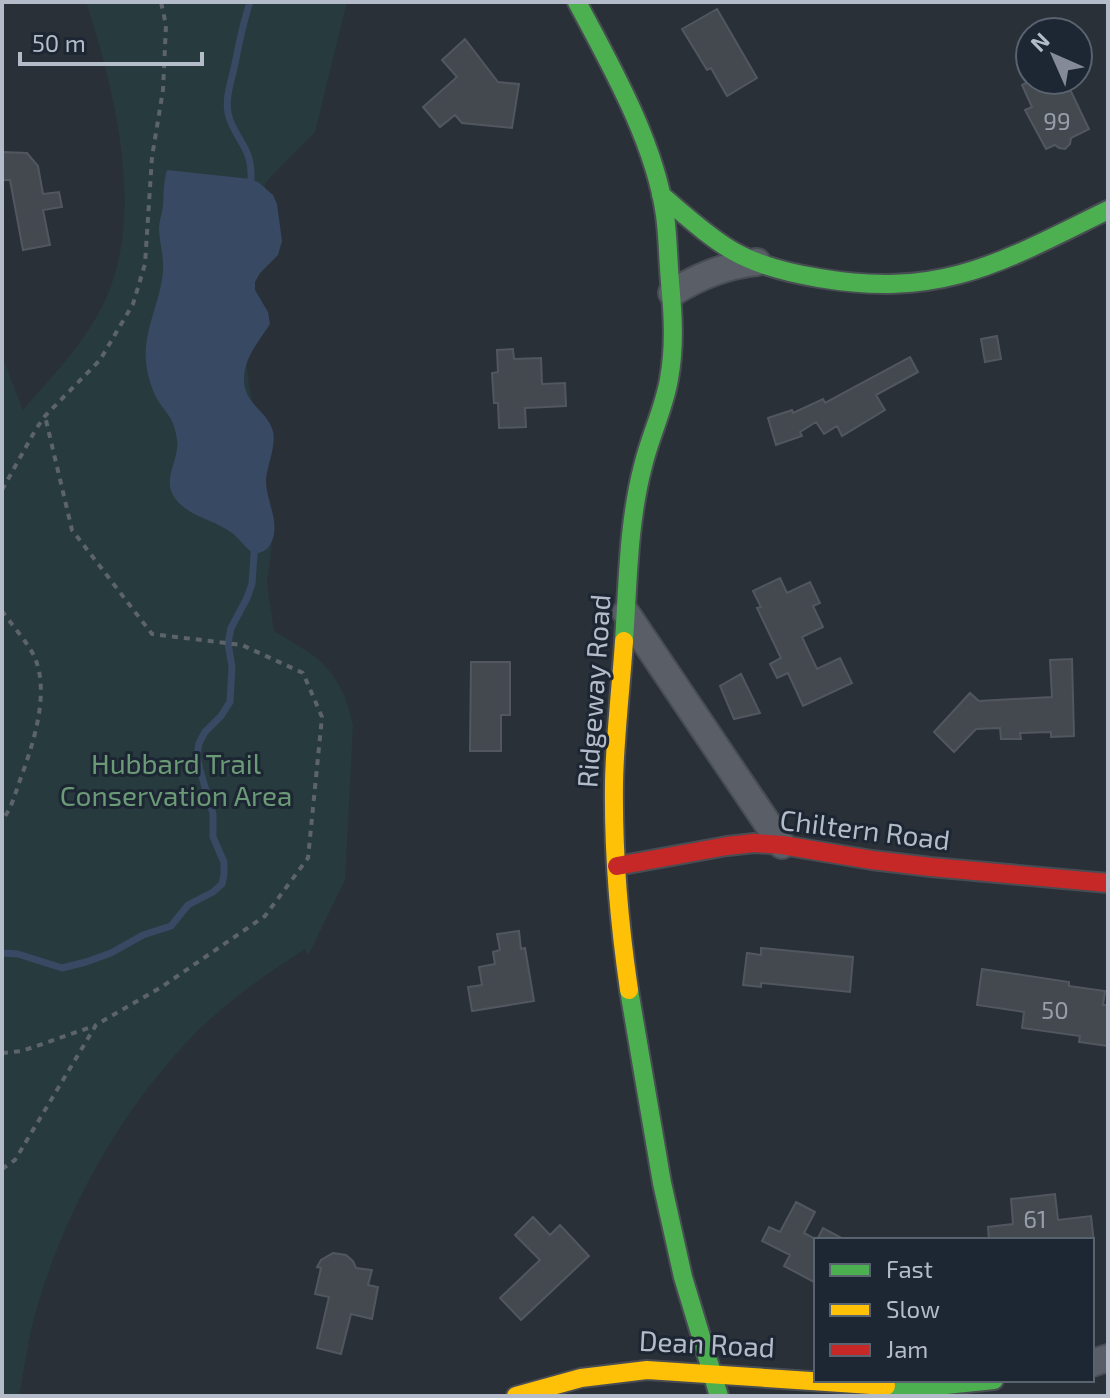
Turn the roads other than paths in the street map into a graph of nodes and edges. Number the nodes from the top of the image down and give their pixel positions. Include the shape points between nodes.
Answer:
1 (577, 2) edge
2 (661, 195) junction
3 (1108, 210) edge
4 (757, 262) junction
5 (672, 293) junction
6 (626, 613) junction
7 (782, 845) junction
8 (617, 866) junction
9 (1108, 883) edge
10 (711, 1373) junction
11 (814, 1380) edge
12 (835, 1382) edge
13 (975, 1382) edge
14 (516, 1396) edge
15 (719, 1396) edge

1 - 2 street, Ridgeway Road via 616,75
2 - 4 street via 713,238
2 - 5 street, Ridgeway Road
3 - 4 street via 987,267 914,284 841,282
4 - 5 street via 709,274
5 - 6 street, Ridgeway Road via 669,379 635,499
6 - 7 street
6 - 8 street, Ridgeway Road via 614,782
7 - 8 street, Chiltern Road via 727,846
7 - 9 street, Chiltern Road via 887,862
8 - 10 street, Ridgeway Road via 634,1026 662,1183
10 - 11 street, Dean Road
10 - 14 street, Dean Road via 631,1370
10 - 15 street, Ridgeway Road
12 - 13 street, Dean Road via 917,1388

